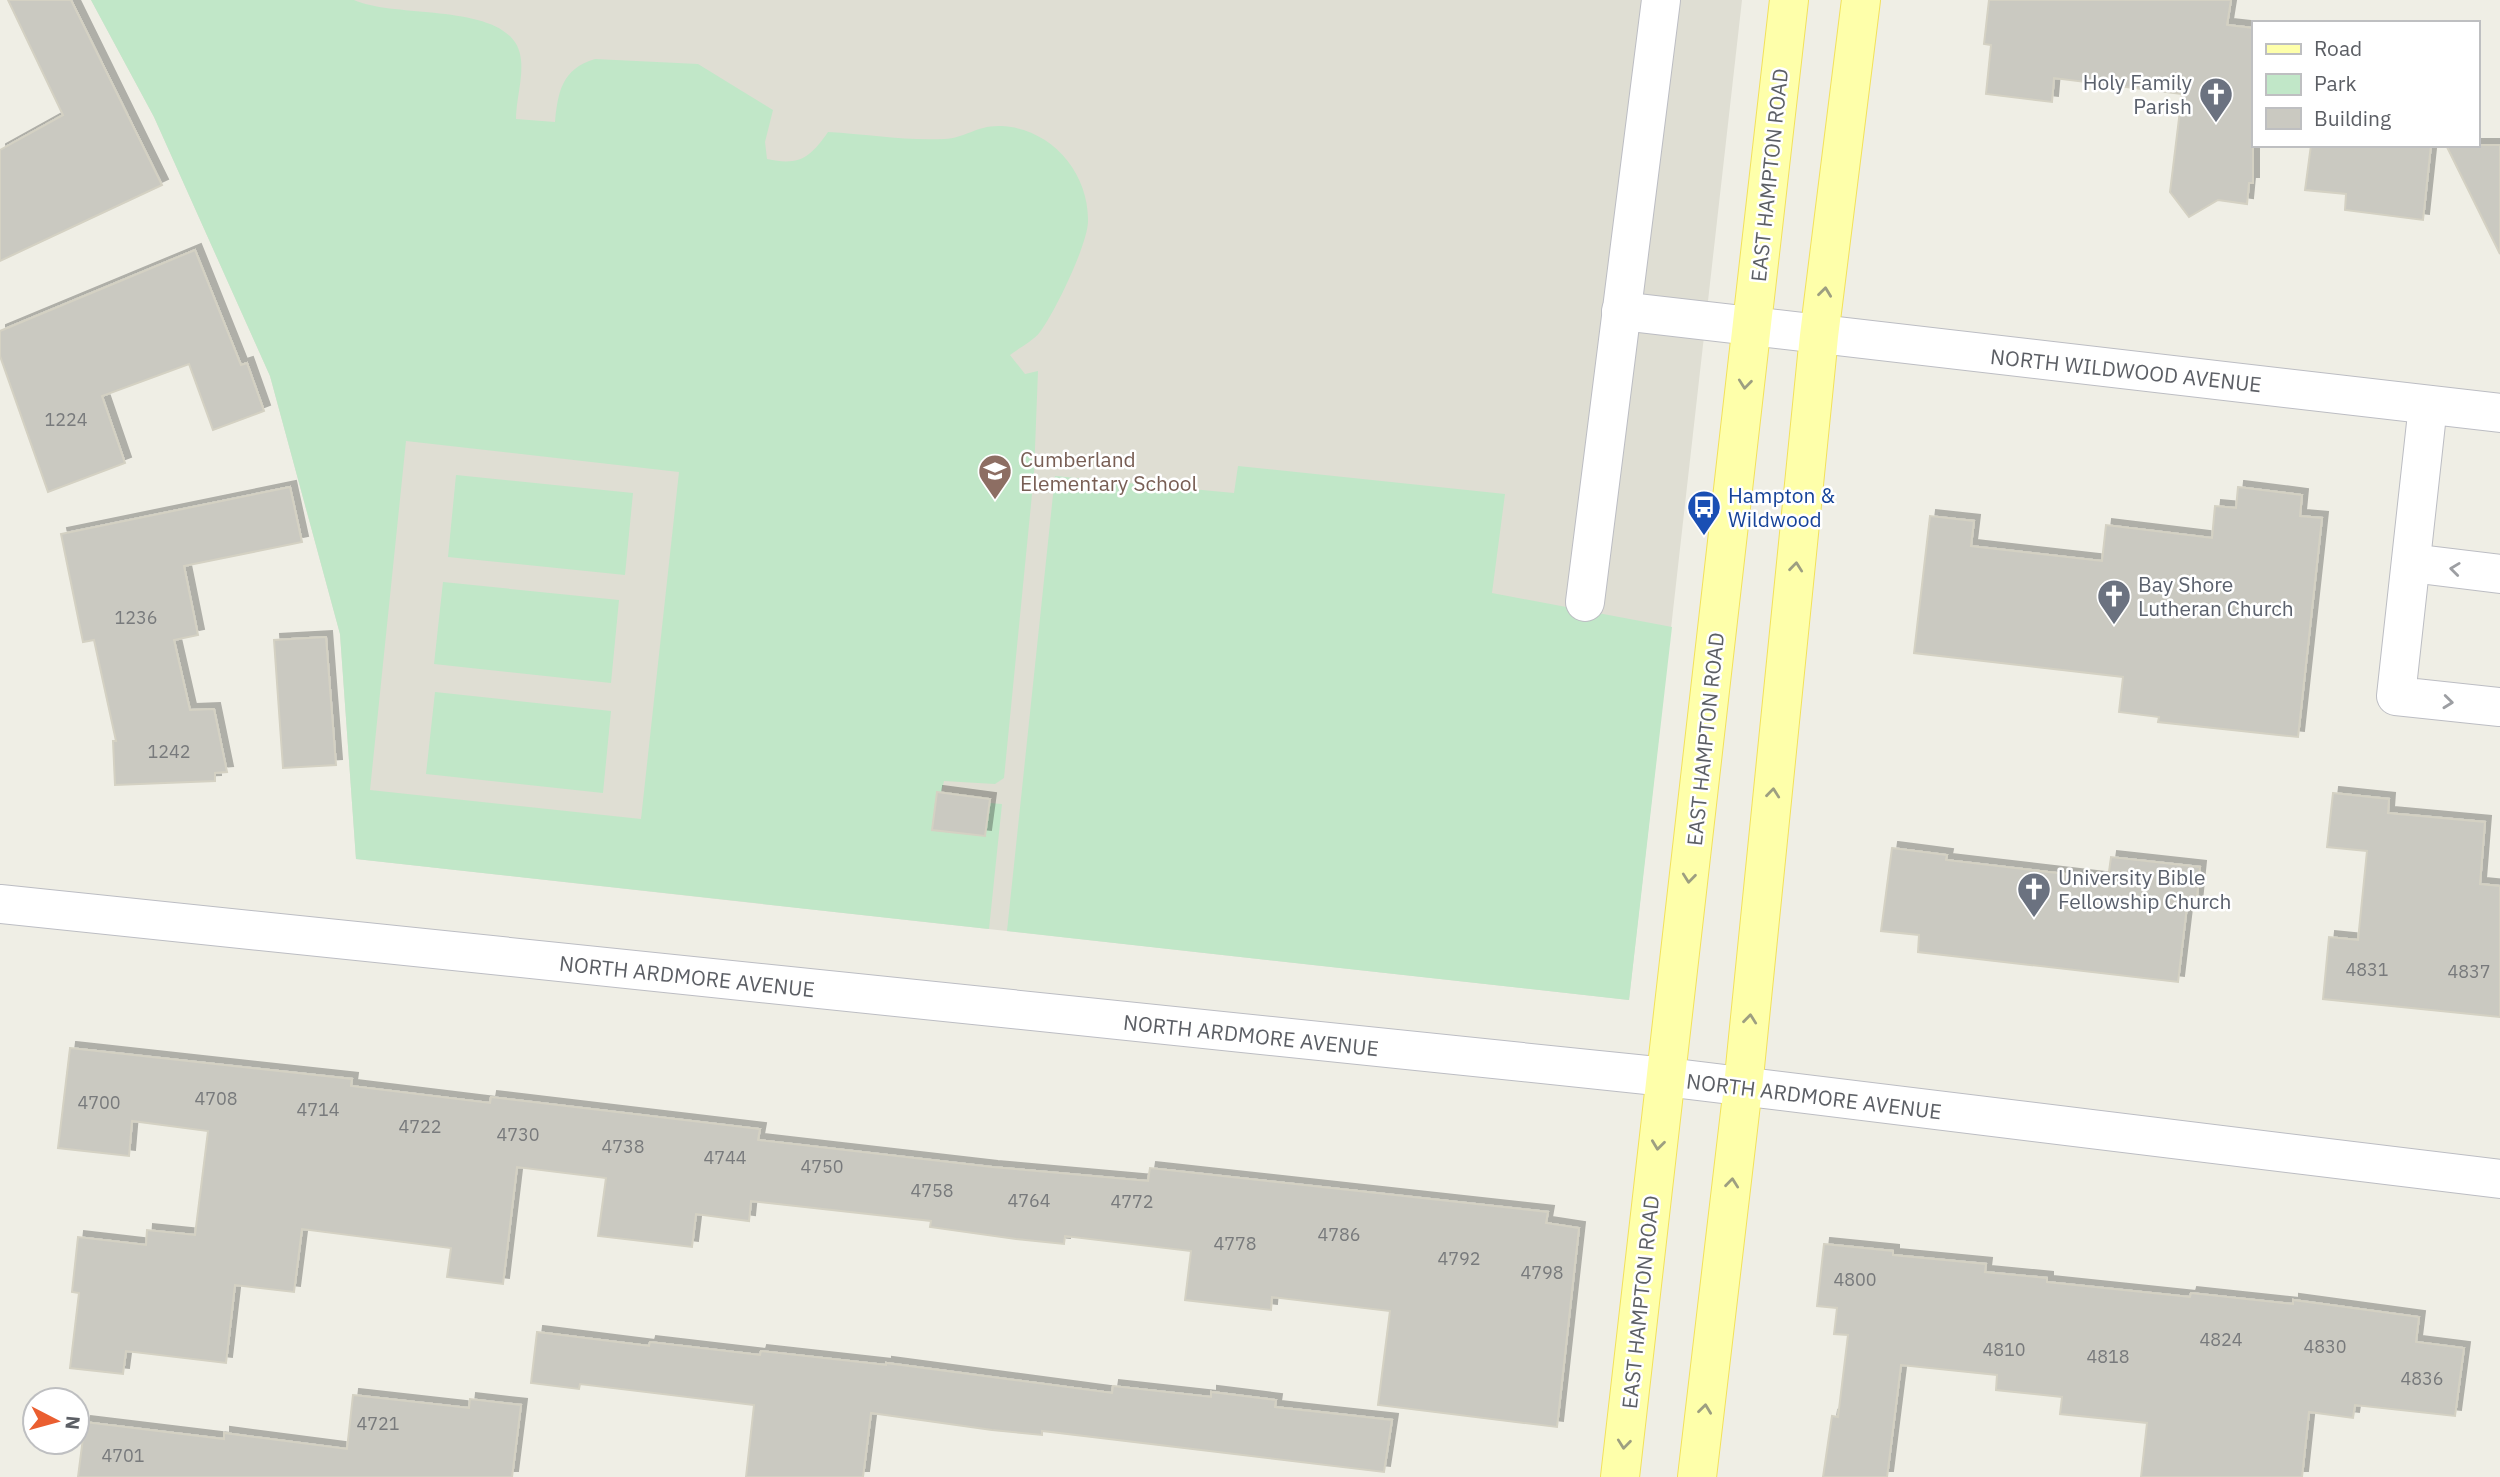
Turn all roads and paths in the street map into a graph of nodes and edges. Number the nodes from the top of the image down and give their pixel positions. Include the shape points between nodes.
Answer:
1 (1661, 0) edge
2 (1789, 0) edge
3 (1861, 0) edge
4 (1621, 311) junction
5 (1751, 328) junction
6 (1819, 336) junction
7 (2428, 405) junction
8 (2500, 413) edge
9 (2411, 563) junction
10 (2500, 575) edge
11 (1585, 602) dead end
12 (2500, 707) edge
13 (0, 904) edge
14 (1666, 1077) junction
15 (1743, 1087) junction
16 (2500, 1179) edge
17 (1620, 1477) edge
18 (1697, 1477) edge

1 - 4 street
2 - 5 main road, EAST HAMPTON ROAD
6 -> 3 main road
4 - 5 street, NORTH WILDWOOD AVENUE
4 - 11 street
5 - 6 street, NORTH WILDWOOD AVENUE
5 -> 14 main road, EAST HAMPTON ROAD
6 - 7 street, NORTH WILDWOOD AVENUE
15 -> 6 main road
7 - 8 street, NORTH WILDWOOD AVENUE
7 - 9 street
10 -> 9 street
9 -> 12 street via 2396,696
13 - 14 street, NORTH ARDMORE AVENUE
14 - 15 street, NORTH ARDMORE AVENUE
14 -> 17 main road, EAST HAMPTON ROAD
15 - 16 street, NORTH ARDMORE AVENUE
18 -> 15 main road

